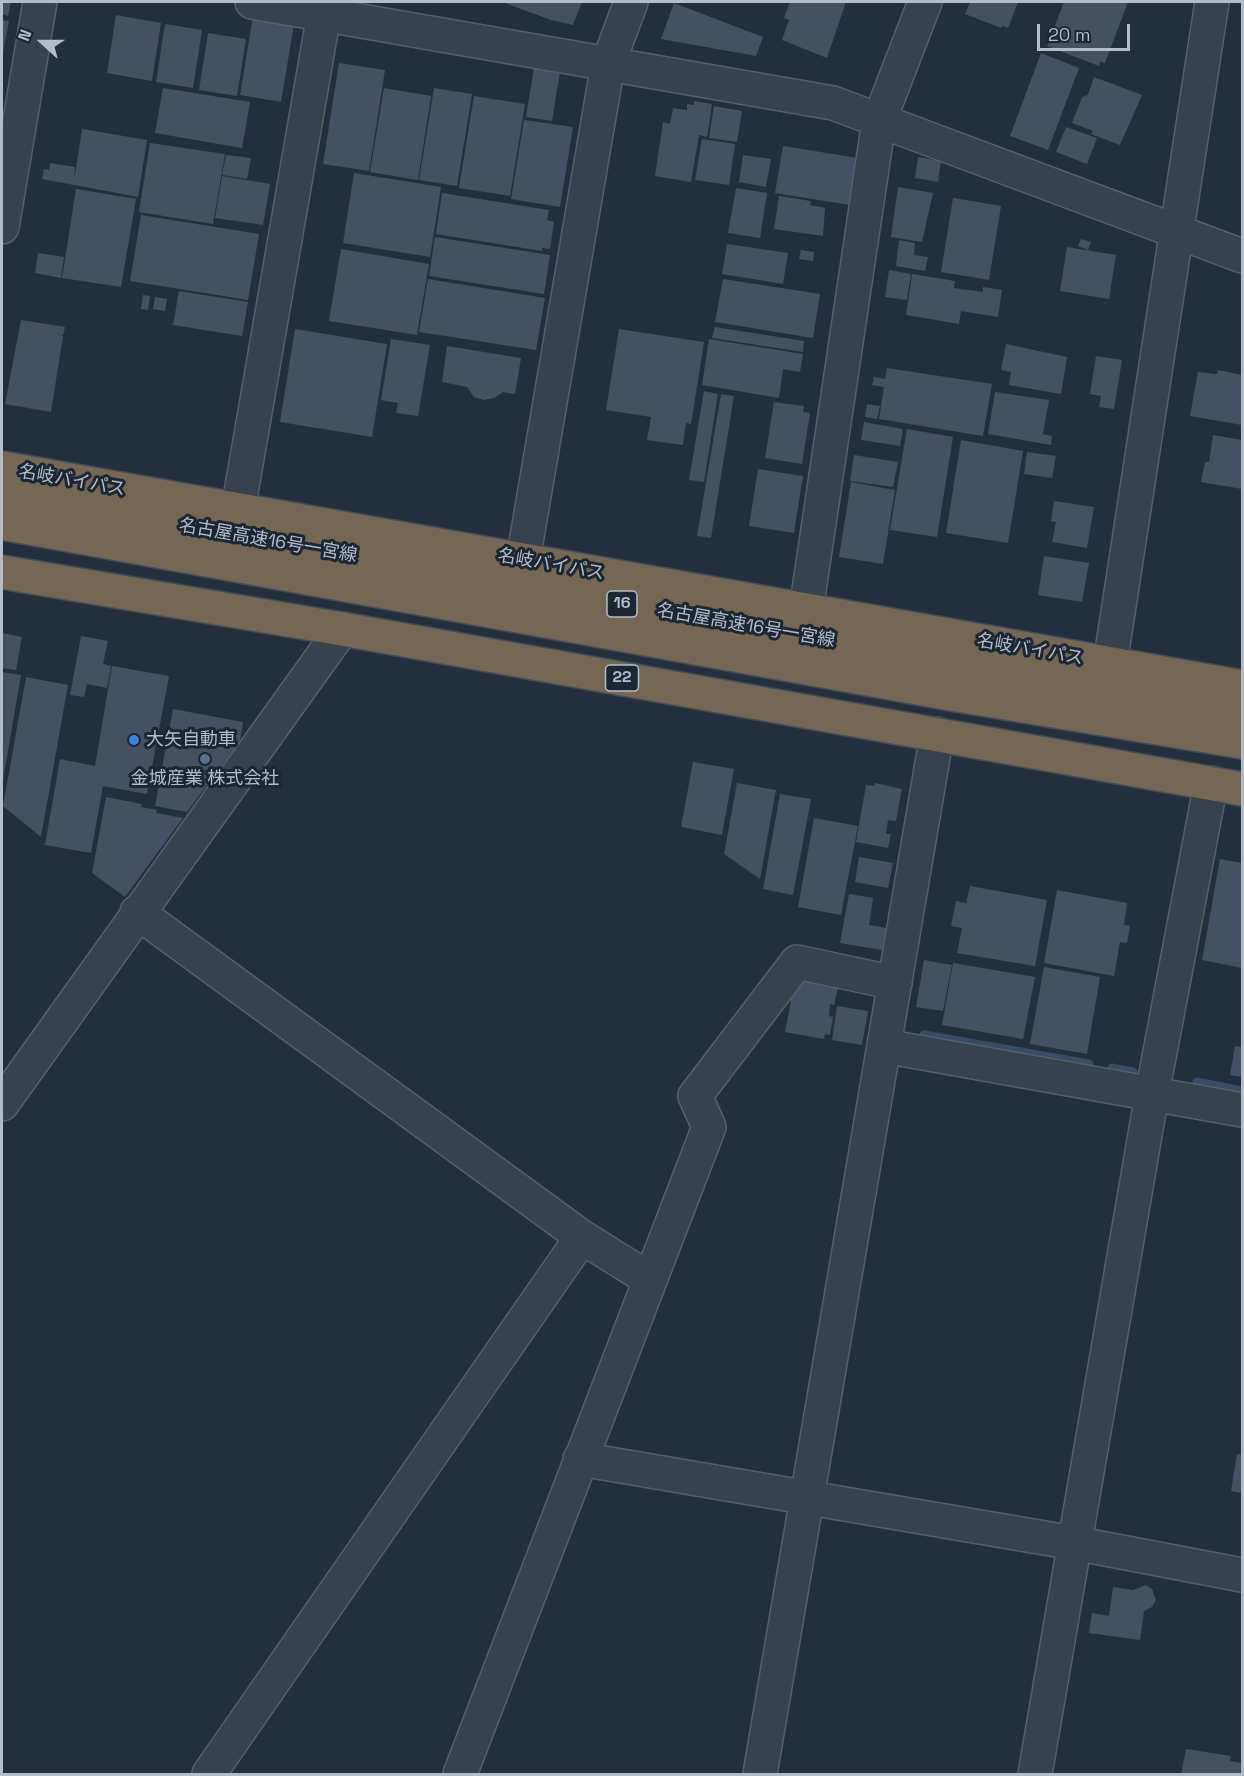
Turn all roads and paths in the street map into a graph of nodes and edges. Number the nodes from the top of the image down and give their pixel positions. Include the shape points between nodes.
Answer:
1 (40, 2) edge
2 (252, 2) edge
3 (631, 2) edge
4 (925, 2) edge
5 (1212, 2) edge
6 (321, 9) edge
7 (608, 64) junction
8 (879, 121) junction
9 (2, 227) edge
10 (1177, 233) junction
11 (1242, 256) edge
12 (2, 468) edge
13 (2, 494) edge
14 (238, 510) junction
15 (2, 523) edge
16 (523, 560) junction
17 (2, 565) edge
18 (2, 572) edge
19 (806, 610) junction
20 (342, 629) junction
21 (1110, 664) junction
22 (1242, 687) edge
23 (1242, 715) edge
24 (937, 734) junction
25 (1242, 742) edge
26 (1227, 782) edge
27 (1242, 789) edge
28 (137, 912) junction
29 (895, 983) junction
30 (884, 1046) junction
31 (1152, 1094) junction
32 (2, 1104) edge
33 (1242, 1110) edge
34 (582, 1237) junction
35 (649, 1279) junction
36 (580, 1459) junction
37 (807, 1499) junction
38 (1074, 1543) junction
39 (1242, 1575) edge
40 (209, 1774) edge
41 (460, 1774) edge
42 (760, 1774) edge
43 (1035, 1774) edge

1 - 9 street
2 - 6 street
3 - 7 street
4 - 8 street
5 - 10 street
6 - 7 street
6 - 14 street
7 - 8 street via 833,103
7 - 16 street
8 - 10 street
8 - 19 street
10 - 11 street
10 - 21 street
12 - 14 highway, 名岐バイパス
13 - 23 highway, 名古屋高速16号一宮線 / 16
14 - 16 highway, 名岐バイパス
15 - 25 highway via 963,696
16 - 19 highway, 名岐バイパス
17 - 26 highway
18 - 20 highway, 22
19 - 21 highway, 名岐バイパス
20 - 24 highway, 22
20 - 28 street
21 - 22 highway, 名岐バイパス
24 - 26 highway, 22
24 - 29 street
26 - 27 highway, 22
26 - 31 street
28 - 32 street
28 - 34 street
29 - 30 street
29 - 35 street via 797,963 694,1096 709,1127
30 - 31 street
30 - 37 street
31 - 33 street
31 - 38 street
34 - 35 street
34 - 40 street
35 - 36 street
36 - 37 street
36 - 41 street
37 - 38 street
37 - 42 street
38 - 39 street
38 - 43 street

